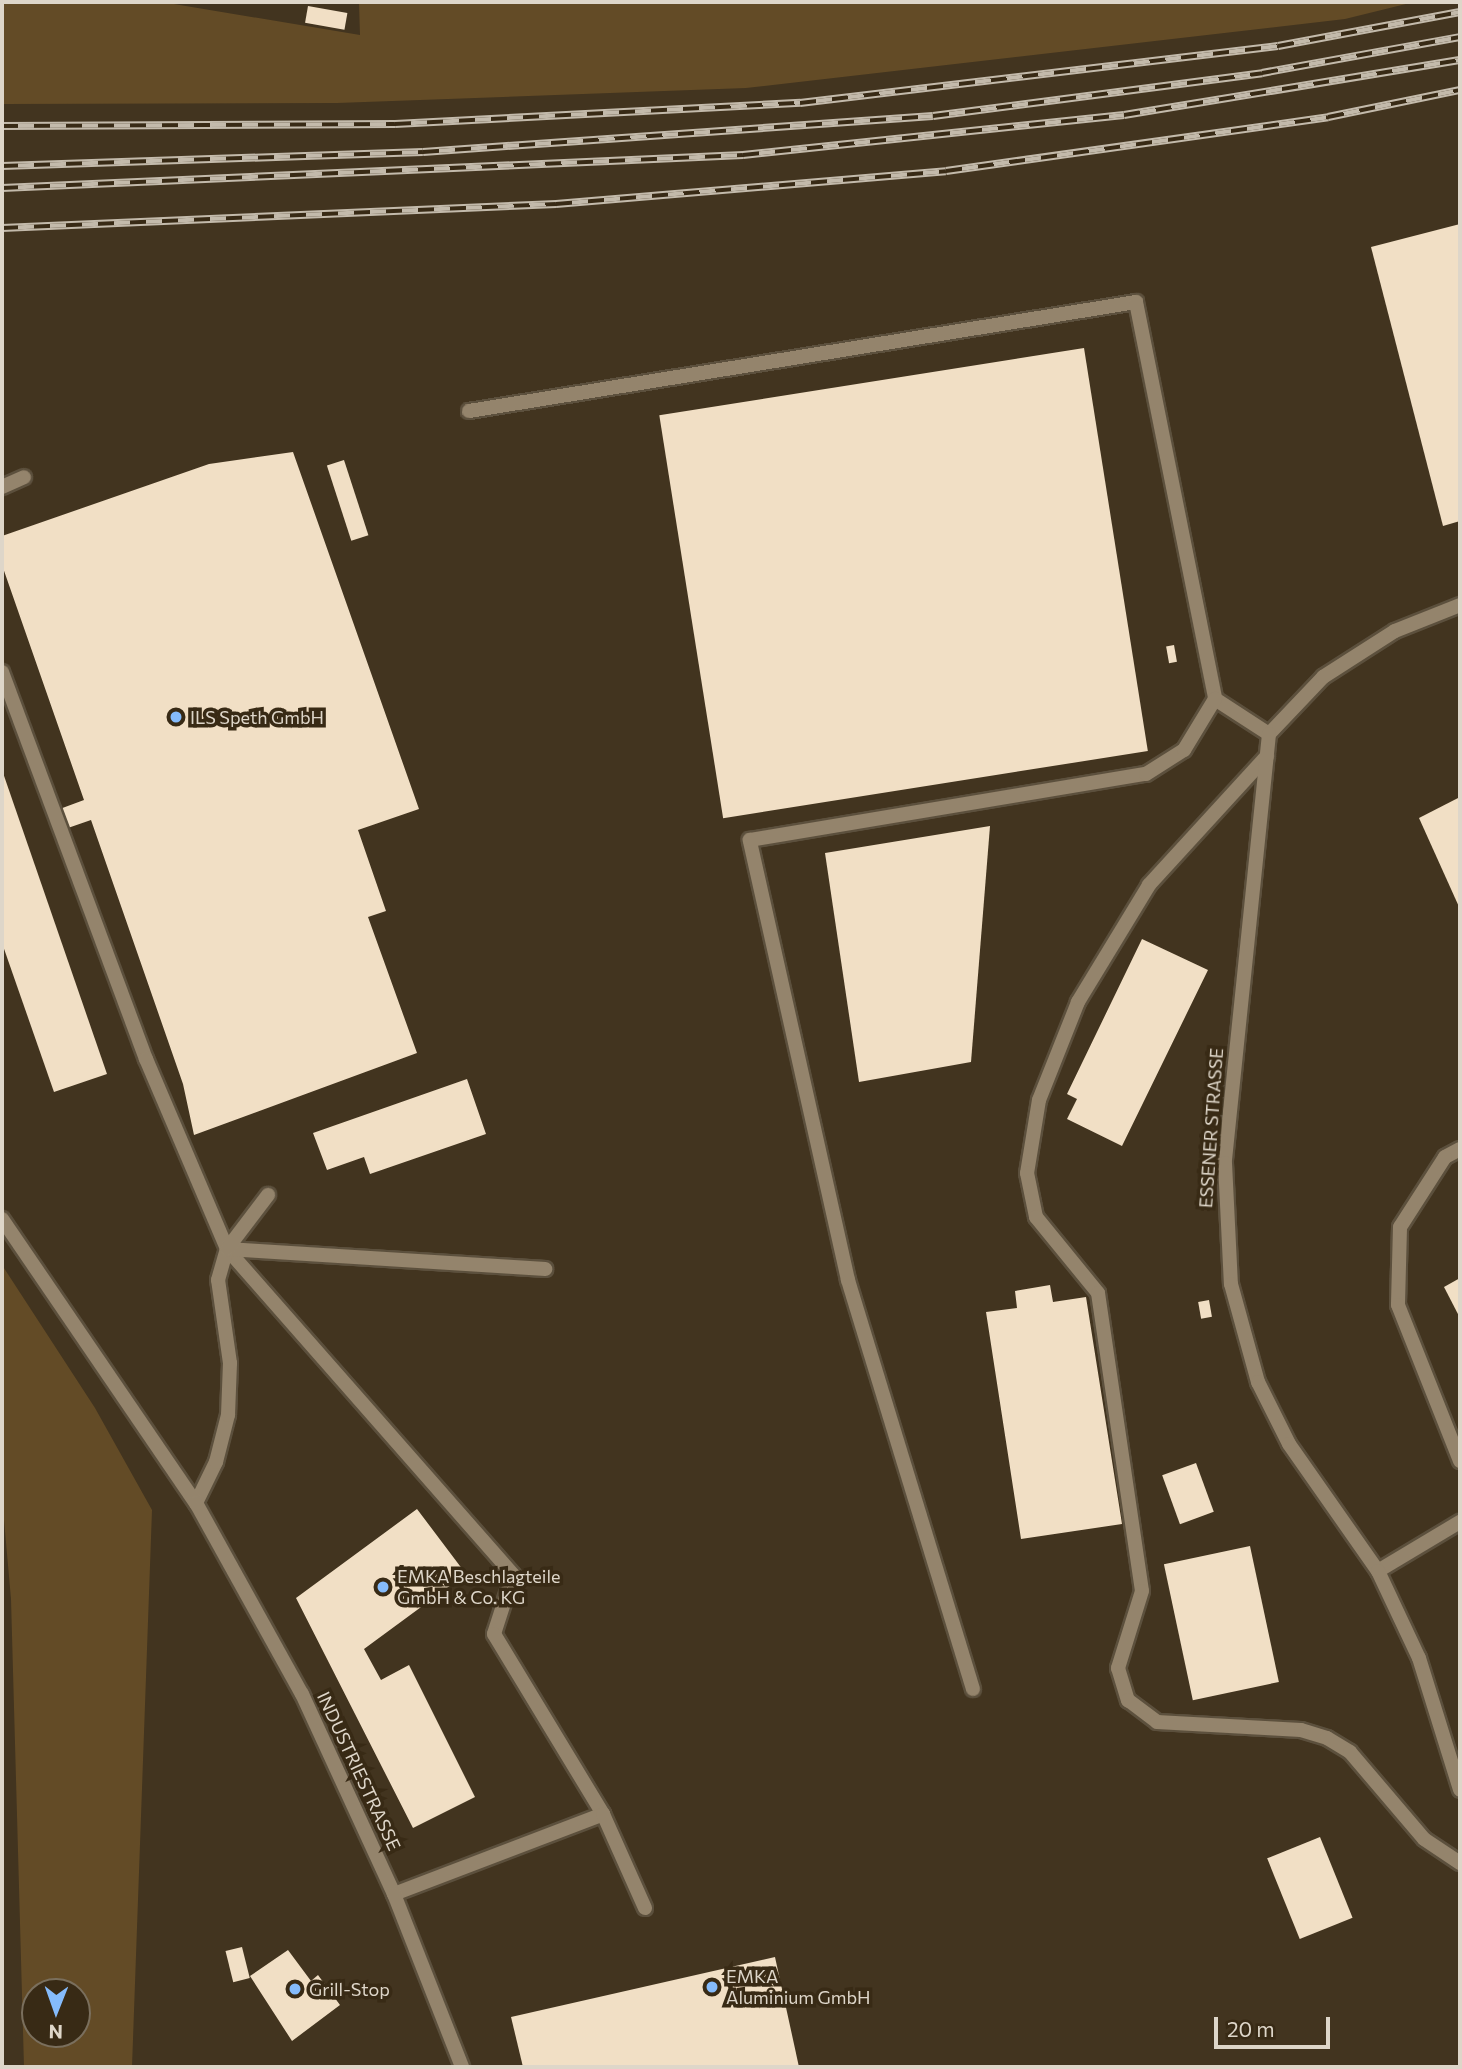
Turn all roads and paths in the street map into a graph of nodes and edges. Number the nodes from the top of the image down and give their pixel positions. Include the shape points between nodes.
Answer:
1 (469, 411) dead end
2 (24, 477) dead end
3 (2, 487) edge
4 (1460, 605) edge
5 (2, 672) edge
6 (1215, 699) junction
7 (1269, 734) junction
8 (1267, 756) junction
9 (1460, 1149) edge
10 (268, 1195) dead end
11 (2, 1219) edge
12 (227, 1249) junction
13 (545, 1269) dead end
14 (1460, 1461) edge
15 (196, 1503) junction
16 (1460, 1522) edge
17 (1378, 1572) junction
18 (973, 1689) dead end
19 (1460, 1790) edge
20 (603, 1814) junction
21 (1460, 1863) edge
22 (394, 1894) junction
23 (645, 1908) dead end
24 (462, 2067) edge

1 - 6 street via 1136,302
2 - 3 street
4 - 7 street via 1395,631 1323,677
5 - 12 street via 146,1059
6 - 7 street
6 - 18 street via 1184,750 1146,774 750,840 848,1280
7 - 8 street, ESSENER STRASSE
8 - 17 street, ESSENER STRASSE via 1225,1163 1231,1284 1258,1382 1289,1444
8 - 21 street via 1149,885 1078,1002 1039,1100 1027,1173 1036,1216 1098,1293 1142,1591 1118,1668 1128,1700 1157,1722 1301,1730 1327,1738 1350,1752 1424,1839
9 - 14 street via 1445,1157 1399,1227 1398,1305
10 - 12 street
11 - 15 street, INDUSTRIESTRASSE
12 - 13 street
12 - 15 street via 218,1280 230,1363 228,1415 216,1462
12 - 20 street via 513,1575 494,1634
15 - 22 street, INDUSTRIESTRASSE via 302,1694
16 - 17 street
17 - 19 street, ESSENER STRASSE via 1419,1658
20 - 22 street
20 - 23 street
22 - 24 street, INDUSTRIESTRASSE

